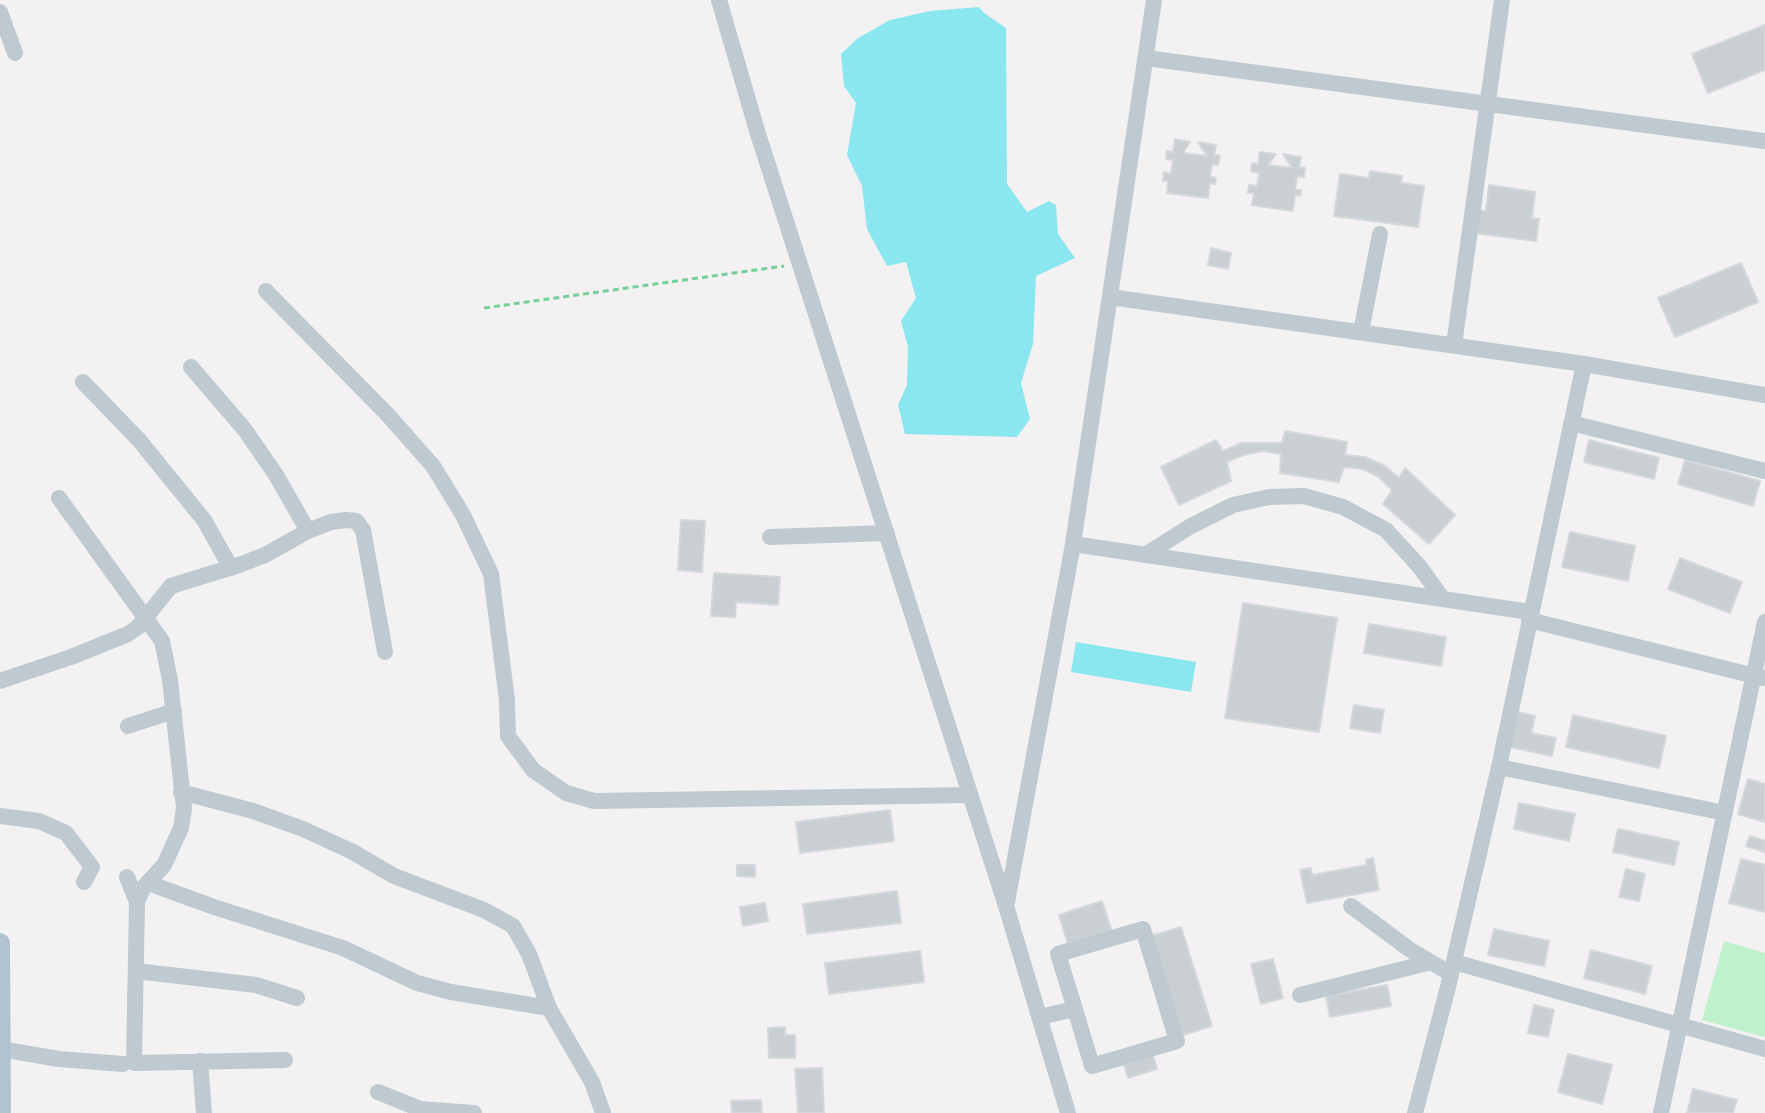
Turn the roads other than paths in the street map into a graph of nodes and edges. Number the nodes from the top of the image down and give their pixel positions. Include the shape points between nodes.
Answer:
1 (719, 0) edge
2 (1154, 0) edge
3 (1502, 0) edge
4 (0, 12) edge
5 (15, 53) dead end
6 (1146, 58) junction
7 (1486, 104) junction
8 (1765, 141) edge
9 (1380, 234) dead end
10 (266, 291) dead end
11 (1110, 297) junction
12 (1361, 332) junction
13 (1454, 345) junction
14 (1584, 364) junction
15 (191, 367) dead end
16 (83, 382) dead end
17 (1765, 395) edge
18 (1571, 423) junction
19 (1765, 471) edge
20 (59, 498) dead end
21 (308, 531) junction
22 (887, 533) junction
23 (770, 537) dead end
24 (1073, 544) junction
25 (1145, 555) junction
26 (231, 568) junction
27 (1443, 599) junction
28 (1529, 616) junction
29 (146, 617) junction
30 (1765, 622) edge
31 (385, 652) dead end
32 (1760, 677) edge
33 (0, 681) edge
34 (174, 711) junction
35 (128, 726) dead end
36 (1499, 767) junction
37 (181, 792) junction
38 (969, 795) junction
39 (1725, 813) junction
40 (0, 816) edge
41 (127, 877) dead end
42 (84, 882) dead end
43 (148, 883) junction
44 (137, 902) junction
45 (1006, 906) junction
46 (1351, 906) dead end
47 (0, 943) edge
48 (1431, 962) junction
49 (1452, 968) junction
50 (136, 971) junction
51 (1300, 995) dead end
52 (297, 998) dead end
53 (549, 1008) junction
54 (1075, 1009) junction
55 (1039, 1017) junction
56 (1679, 1026) junction
57 (0, 1049) edge
58 (1765, 1049) edge
59 (285, 1060) dead end
60 (200, 1061) junction
61 (123, 1064) dead end
62 (378, 1092) dead end
63 (1, 1113) edge
64 (204, 1113) edge
65 (474, 1113) edge
66 (603, 1113) edge
67 (1068, 1113) edge
68 (1415, 1113) edge
69 (1661, 1113) edge

1 - 22 street
2 - 6 street
3 - 7 street
4 - 5 street
6 - 7 street
6 - 11 street
7 - 8 street
7 - 13 street
9 - 12 street
10 - 38 street via 433,466 463,515 491,574 508,736 533,770 566,793 594,801
11 - 12 street
11 - 24 street
12 - 13 street
13 - 14 street
14 - 17 street
14 - 18 street
15 - 21 street via 245,430
16 - 26 street via 204,520
18 - 19 street
18 - 28 street
20 - 29 street
21 - 26 street
21 - 31 street via 346,520 356,521 363,530
22 - 23 street
22 - 38 street
24 - 25 street
24 - 45 street
25 - 27 street
25 - 27 street via 1233,505 1304,496 1343,507 1386,530
26 - 29 street via 171,586
27 - 28 street
28 - 32 street
28 - 36 street
29 - 33 street via 128,634
29 - 34 street via 162,641
30 - 32 street
32 - 39 street
34 - 35 street
34 - 37 street
36 - 39 street
36 - 49 street
37 - 43 street via 181,828 164,865
37 - 53 street via 303,829 394,876 513,926
38 - 45 street
39 - 56 street
40 - 42 street via 39,821 66,833 92,867
41 - 44 street
43 - 44 street
43 - 53 street via 343,948 417,983
44 - 50 street
45 - 55 street
46 - 48 street
47 - 57 main road
48 - 49 street
48 - 51 street
49 - 56 street
49 - 68 street
50 - 52 street via 256,985
50 - 60 street via 134,1063
53 - 66 street via 592,1082
54 - 54 street via 1092,1066 1177,1041 1143,929 1058,954
54 - 55 street
55 - 67 street
56 - 58 street
56 - 69 street
57 - 61 street
57 - 63 main road
59 - 60 street
60 - 64 street
62 - 65 street via 420,1109

